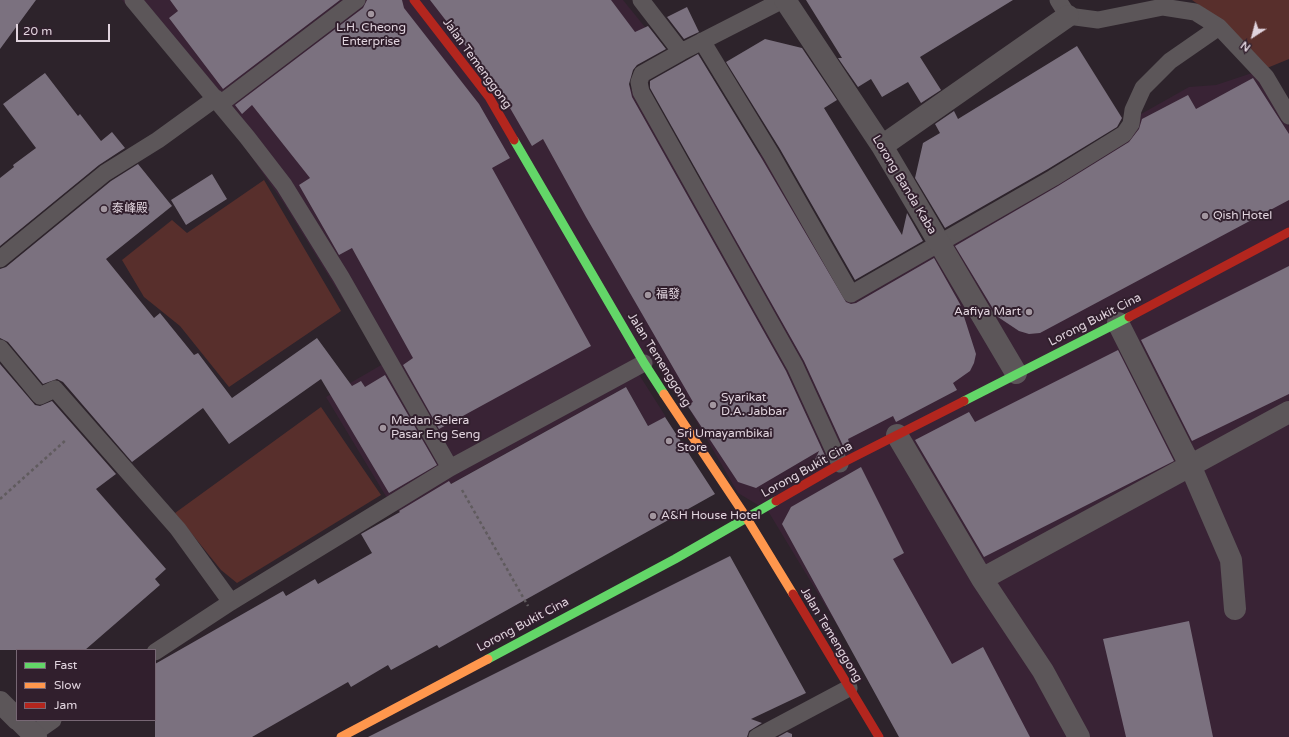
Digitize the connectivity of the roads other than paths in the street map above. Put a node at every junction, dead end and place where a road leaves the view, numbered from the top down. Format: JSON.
{"nodes":[{"id":1,"x":133,"y":0,"type":"edge"},
{"id":2,"x":357,"y":0,"type":"edge"},
{"id":3,"x":414,"y":0,"type":"edge"},
{"id":4,"x":641,"y":0,"type":"edge"},
{"id":5,"x":784,"y":0,"type":"edge"},
{"id":6,"x":1063,"y":8,"type":"edge"},
{"id":7,"x":1219,"y":27,"type":"junction"},
{"id":8,"x":702,"y":41,"type":"junction"},
{"id":9,"x":680,"y":52,"type":"junction"},
{"id":10,"x":218,"y":101,"type":"junction"},
{"id":11,"x":1289,"y":116,"type":"edge"},
{"id":12,"x":882,"y":146,"type":"junction"},
{"id":13,"x":1289,"y":232,"type":"edge"},
{"id":14,"x":940,"y":244,"type":"junction"},
{"id":15,"x":0,"y":259,"type":"edge"},
{"id":16,"x":1118,"y":323,"type":"junction"},
{"id":17,"x":0,"y":348,"type":"edge"},
{"id":18,"x":644,"y":363,"type":"junction"},
{"id":19,"x":1016,"y":373,"type":"junction"},
{"id":20,"x":1289,"y":412,"type":"edge"},
{"id":21,"x":897,"y":435,"type":"junction"},
{"id":22,"x":840,"y":464,"type":"junction"},
{"id":23,"x":1190,"y":465,"type":"junction"},
{"id":24,"x":450,"y":468,"type":"junction"},
{"id":25,"x":746,"y":517,"type":"junction"},
{"id":26,"x":982,"y":579,"type":"junction"},
{"id":27,"x":231,"y":602,"type":"junction"},
{"id":28,"x":1235,"y":609,"type":"dead end"},
{"id":29,"x":156,"y":651,"type":"edge"},
{"id":30,"x":849,"y":688,"type":"junction"},
{"id":31,"x":0,"y":702,"type":"edge"},
{"id":32,"x":16,"y":717,"type":"edge"},
{"id":33,"x":49,"y":721,"type":"edge"},
{"id":34,"x":26,"y":727,"type":"edge"},
{"id":35,"x":341,"y":737,"type":"edge"},
{"id":36,"x":757,"y":737,"type":"edge"},
{"id":37,"x":879,"y":737,"type":"edge"},
{"id":38,"x":1079,"y":737,"type":"edge"}],
"edges":[{"from":1,"to":10,"type":"lane"},
{"from":2,"to":10,"type":"lane"},
{"from":3,"to":18,"type":"street","name":"Jalan Temenggong"},
{"from":4,"to":9,"type":"lane"},
{"from":5,"to":8,"type":"lane"},
{"from":5,"to":12,"type":"street","name":"Lorong Banda Kaba"},
{"from":6,"to":7,"type":"lane"},
{"from":6,"to":12,"type":"street"},
{"from":7,"to":11,"type":"lane"},
{"from":7,"to":14,"type":"lane"},
{"from":8,"to":9,"type":"lane"},
{"from":8,"to":14,"type":"lane"},
{"from":9,"to":22,"type":"lane"},
{"from":10,"to":15,"type":"lane"},
{"from":10,"to":24,"type":"lane"},
{"from":12,"to":14,"type":"street","name":"Lorong Banda Kaba"},
{"from":13,"to":16,"type":"street","name":"Lorong Bukit Cina"},
{"from":14,"to":19,"type":"street","name":"Lorong Banda Kaba"},
{"from":16,"to":19,"type":"street","name":"Lorong Bukit Cina"},
{"from":16,"to":23,"type":"street"},
{"from":17,"to":27,"type":"lane"},
{"from":18,"to":24,"type":"lane"},
{"from":18,"to":25,"type":"street","name":"Jalan Temenggong"},
{"from":19,"to":21,"type":"street","name":"Lorong Bukit Cina"},
{"from":20,"to":23,"type":"street"},
{"from":21,"to":22,"type":"street","name":"Lorong Bukit Cina"},
{"from":21,"to":26,"type":"street"},
{"from":22,"to":25,"type":"street","name":"Lorong Bukit Cina"},
{"from":23,"to":26,"type":"street"},
{"from":23,"to":28,"type":"street"},
{"from":24,"to":27,"type":"lane"},
{"from":25,"to":30,"type":"street","name":"Jalan Temenggong"},
{"from":25,"to":35,"type":"street","name":"Lorong Bukit Cina"},
{"from":26,"to":38,"type":"street"},
{"from":27,"to":29,"type":"lane"},
{"from":30,"to":36,"type":"lane"},
{"from":30,"to":37,"type":"street","name":"Jalan Temenggong"},
{"from":31,"to":32,"type":"street"},
{"from":33,"to":34,"type":"lane"}]}
